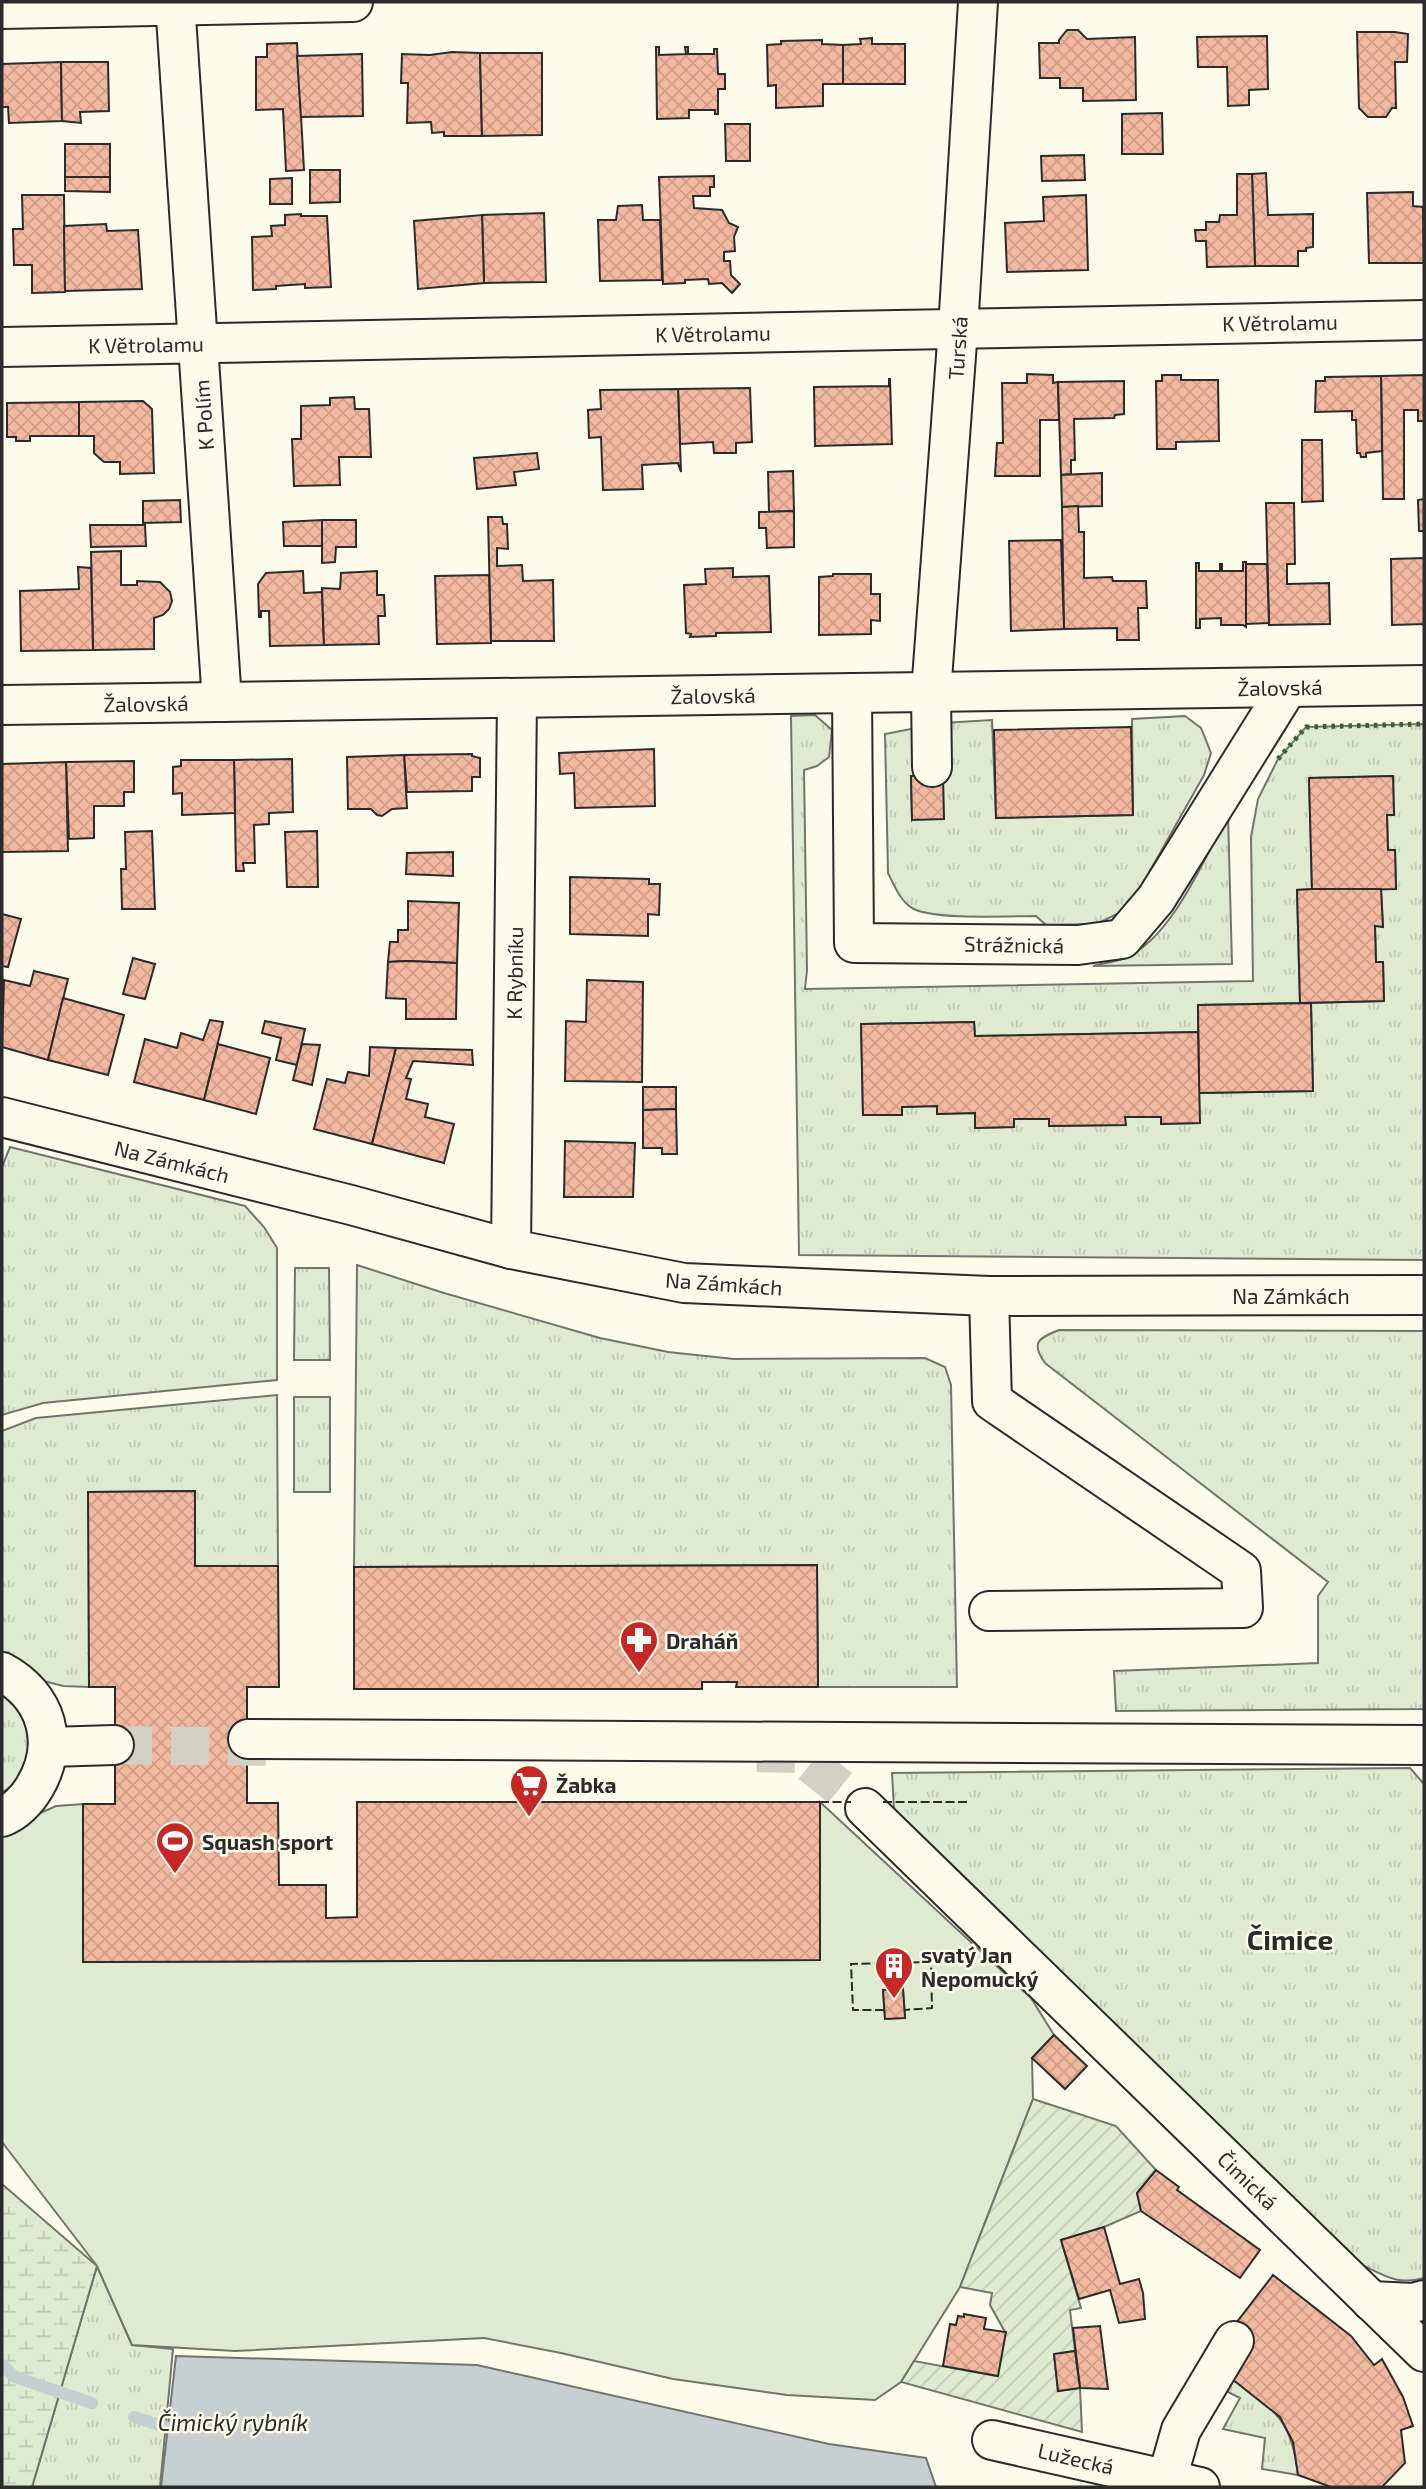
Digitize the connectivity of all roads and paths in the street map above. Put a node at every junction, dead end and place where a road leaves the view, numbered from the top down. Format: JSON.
{"nodes":[{"id":1,"x":354,"y":2,"type":"edge"},
{"id":2,"x":978,"y":2,"type":"edge"},
{"id":3,"x":175,"y":4,"type":"edge"},
{"id":4,"x":2,"y":9,"type":"edge"},
{"id":5,"x":1424,"y":320,"type":"edge"},
{"id":6,"x":958,"y":329,"type":"junction"},
{"id":7,"x":198,"y":343,"type":"junction"},
{"id":8,"x":2,"y":347,"type":"edge"},
{"id":9,"x":1424,"y":685,"type":"edge"},
{"id":10,"x":1288,"y":687,"type":"junction"},
{"id":11,"x":852,"y":693,"type":"junction"},
{"id":12,"x":931,"y":693,"type":"junction"},
{"id":13,"x":517,"y":698,"type":"junction"},
{"id":14,"x":222,"y":702,"type":"junction"},
{"id":15,"x":2,"y":705,"type":"edge"},
{"id":16,"x":932,"y":767,"type":"dead end"},
{"id":17,"x":2,"y":1117,"type":"edge"},
{"id":18,"x":510,"y":1249,"type":"junction"},
{"id":19,"x":1424,"y":1295,"type":"edge"},
{"id":20,"x":989,"y":1296,"type":"junction"},
{"id":21,"x":989,"y":1611,"type":"dead end"},
{"id":22,"x":2,"y":1672,"type":"edge"},
{"id":23,"x":248,"y":1739,"type":"tunnel mouth"},
{"id":24,"x":114,"y":1745,"type":"tunnel mouth"},
{"id":25,"x":1424,"y":1745,"type":"edge"},
{"id":26,"x":49,"y":1747,"type":"junction"},
{"id":27,"x":865,"y":1808,"type":"tunnel mouth"},
{"id":28,"x":2,"y":1817,"type":"edge"},
{"id":29,"x":1424,"y":2300,"type":"edge"},
{"id":30,"x":1371,"y":2301,"type":"junction"},
{"id":31,"x":1234,"y":2341,"type":"dead end"},
{"id":32,"x":1424,"y":2352,"type":"edge"},
{"id":33,"x":992,"y":2440,"type":"dead end"},
{"id":34,"x":1184,"y":2483,"type":"edge"}],
"edges":[{"from":1,"to":3,"type":"street"},
{"from":2,"to":6,"type":"street","name":"Turská"},
{"from":3,"to":4,"type":"street"},
{"from":3,"to":7,"type":"street","name":"K Polím"},
{"from":5,"to":6,"type":"street","name":"K Větrolamu"},
{"from":6,"to":7,"type":"street","name":"K Větrolamu"},
{"from":6,"to":12,"type":"street","name":"Turská"},
{"from":7,"to":8,"type":"street","name":"K Větrolamu"},
{"from":7,"to":14,"type":"street","name":"K Polím"},
{"from":9,"to":10,"type":"street","name":"Žalovská"},
{"from":10,"to":11,"type":"street","name":"Strážnická"},
{"from":10,"to":12,"type":"street","name":"Žalovská"},
{"from":11,"to":12,"type":"street","name":"Žalovská"},
{"from":11,"to":13,"type":"street","name":"Žalovská"},
{"from":12,"to":16,"type":"street","name":"Turská"},
{"from":13,"to":14,"type":"street","name":"Žalovská"},
{"from":13,"to":18,"type":"street","name":"K Rybníku"},
{"from":14,"to":15,"type":"street","name":"Žalovská"},
{"from":17,"to":18,"type":"street","name":"Na Zámkách"},
{"from":18,"to":20,"type":"street","name":"Na Zámkách"},
{"from":19,"to":20,"type":"street","name":"Na Zámkách"},
{"from":20,"to":21,"type":"street"},
{"from":22,"to":26,"type":"street"},
{"from":23,"to":25,"type":"street"},
{"from":24,"to":26,"type":"street"},
{"from":26,"to":28,"type":"street"},
{"from":27,"to":30,"type":"street","name":"Čimická"},
{"from":29,"to":30,"type":"street"},
{"from":30,"to":32,"type":"street","name":"Čimická"},
{"from":31,"to":34,"type":"street"},
{"from":33,"to":34,"type":"street","name":"Lužecká"}]}
